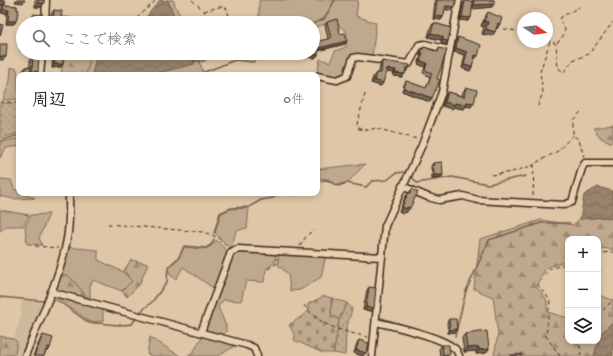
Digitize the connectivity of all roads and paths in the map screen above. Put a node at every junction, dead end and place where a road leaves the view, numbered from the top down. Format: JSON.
{"nodes":[{"id":1,"x":46,"y":0,"type":"edge"},
{"id":2,"x":156,"y":0,"type":"edge"},
{"id":3,"x":192,"y":0,"type":"edge"},
{"id":4,"x":459,"y":0,"type":"edge"},
{"id":5,"x":579,"y":7,"type":"dead end"},
{"id":6,"x":204,"y":10,"type":"junction"},
{"id":7,"x":45,"y":16,"type":"edge"},
{"id":8,"x":139,"y":16,"type":"edge"},
{"id":9,"x":206,"y":16,"type":"edge"},
{"id":10,"x":229,"y":16,"type":"edge"},
{"id":11,"x":613,"y":22,"type":"edge"},
{"id":12,"x":504,"y":29,"type":"dead end"},
{"id":13,"x":517,"y":31,"type":"edge"},
{"id":14,"x":553,"y":42,"type":"edge"},
{"id":15,"x":556,"y":44,"type":"junction"},
{"id":16,"x":548,"y":48,"type":"edge"},
{"id":17,"x":449,"y":50,"type":"junction"},
{"id":18,"x":41,"y":60,"type":"edge"},
{"id":19,"x":40,"y":72,"type":"edge"},
{"id":20,"x":320,"y":77,"type":"edge"},
{"id":21,"x":365,"y":94,"type":"dead end"},
{"id":22,"x":0,"y":102,"type":"edge"},
{"id":23,"x":16,"y":102,"type":"edge"},
{"id":24,"x":538,"y":106,"type":"dead end"},
{"id":25,"x":581,"y":112,"type":"dead end"},
{"id":26,"x":573,"y":135,"type":"junction"},
{"id":27,"x":424,"y":140,"type":"junction"},
{"id":28,"x":534,"y":164,"type":"junction"},
{"id":29,"x":585,"y":164,"type":"junction"},
{"id":30,"x":613,"y":164,"type":"edge"},
{"id":31,"x":491,"y":175,"type":"dead end"},
{"id":32,"x":402,"y":186,"type":"junction"},
{"id":33,"x":69,"y":196,"type":"edge"},
{"id":34,"x":532,"y":204,"type":"junction"},
{"id":35,"x":108,"y":224,"type":"dead end"},
{"id":36,"x":314,"y":230,"type":"dead end"},
{"id":37,"x":35,"y":246,"type":"dead end"},
{"id":38,"x":65,"y":249,"type":"junction"},
{"id":39,"x":278,"y":251,"type":"junction"},
{"id":40,"x":231,"y":252,"type":"junction"},
{"id":41,"x":297,"y":252,"type":"junction"},
{"id":42,"x":613,"y":252,"type":"edge"},
{"id":43,"x":601,"y":253,"type":"edge"},
{"id":44,"x":382,"y":257,"type":"junction"},
{"id":45,"x":565,"y":264,"type":"edge"},
{"id":46,"x":268,"y":269,"type":"dead end"},
{"id":47,"x":51,"y":292,"type":"junction"},
{"id":48,"x":613,"y":300,"type":"edge"},
{"id":49,"x":304,"y":305,"type":"dead end"},
{"id":50,"x":601,"y":312,"type":"edge"},
{"id":51,"x":376,"y":322,"type":"junction"},
{"id":52,"x":201,"y":332,"type":"junction"},
{"id":53,"x":374,"y":338,"type":"junction"},
{"id":54,"x":581,"y":344,"type":"edge"},
{"id":55,"x":25,"y":356,"type":"edge"},
{"id":56,"x":257,"y":356,"type":"edge"},
{"id":57,"x":372,"y":356,"type":"edge"},
{"id":58,"x":459,"y":356,"type":"edge"},
{"id":59,"x":560,"y":356,"type":"edge"},
{"id":60,"x":581,"y":356,"type":"edge"}],
"edges":[{"from":1,"to":7,"type":"street"},
{"from":2,"to":8,"type":"path"},
{"from":3,"to":6,"type":"path"},
{"from":4,"to":17,"type":"street"},
{"from":5,"to":15,"type":"path"},
{"from":6,"to":9,"type":"path"},
{"from":6,"to":10,"type":"path"},
{"from":11,"to":15,"type":"path"},
{"from":12,"to":13,"type":"path"},
{"from":14,"to":15,"type":"path"},
{"from":16,"to":24,"type":"path"},
{"from":17,"to":20,"type":"street"},
{"from":17,"to":27,"type":"street"},
{"from":18,"to":19,"type":"street"},
{"from":21,"to":27,"type":"path"},
{"from":22,"to":23,"type":"path"},
{"from":25,"to":26,"type":"path"},
{"from":26,"to":28,"type":"path"},
{"from":26,"to":29,"type":"path"},
{"from":27,"to":32,"type":"street"},
{"from":28,"to":31,"type":"path"},
{"from":28,"to":34,"type":"path"},
{"from":29,"to":30,"type":"street"},
{"from":29,"to":34,"type":"street"},
{"from":32,"to":34,"type":"street"},
{"from":32,"to":44,"type":"street"},
{"from":33,"to":38,"type":"street"},
{"from":35,"to":40,"type":"path"},
{"from":36,"to":41,"type":"path"},
{"from":37,"to":38,"type":"path"},
{"from":38,"to":47,"type":"street"},
{"from":39,"to":40,"type":"street"},
{"from":39,"to":41,"type":"street"},
{"from":39,"to":46,"type":"path"},
{"from":40,"to":52,"type":"street"},
{"from":41,"to":44,"type":"street"},
{"from":42,"to":43,"type":"path"},
{"from":44,"to":51,"type":"street"},
{"from":45,"to":59,"type":"path"},
{"from":47,"to":52,"type":"street"},
{"from":47,"to":55,"type":"street"},
{"from":48,"to":50,"type":"path"},
{"from":49,"to":53,"type":"path"},
{"from":51,"to":53,"type":"street"},
{"from":51,"to":58,"type":"street"},
{"from":52,"to":56,"type":"street"},
{"from":53,"to":57,"type":"street"},
{"from":54,"to":60,"type":"path"}]}
